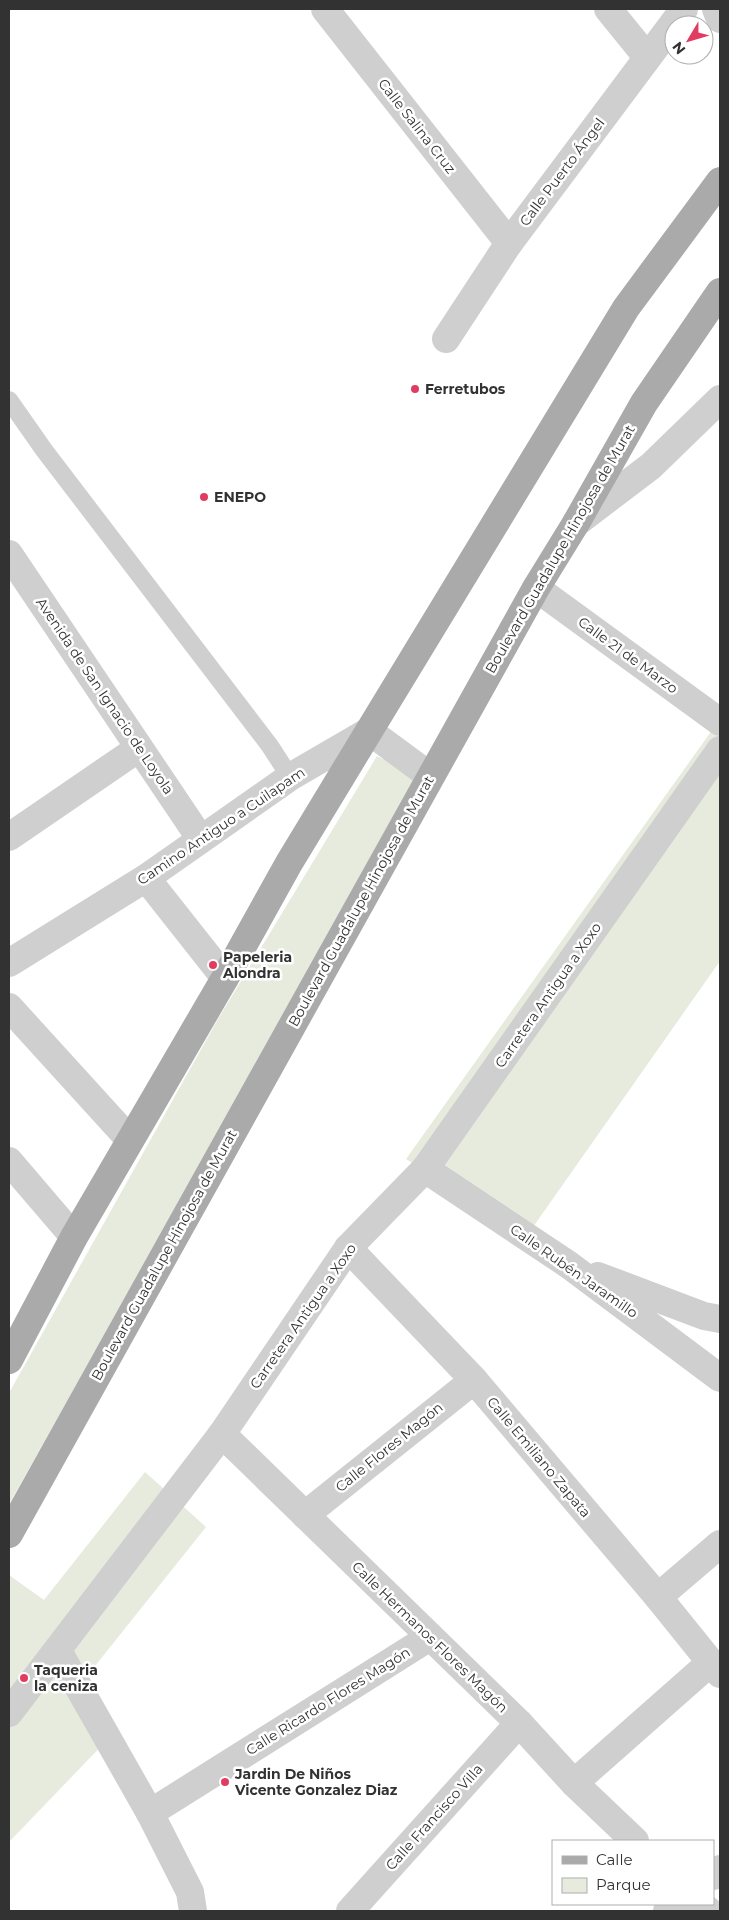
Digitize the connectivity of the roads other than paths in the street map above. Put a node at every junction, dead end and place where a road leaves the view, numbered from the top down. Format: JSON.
{"nodes":[{"id":1,"x":325,"y":9,"type":"edge"},
{"id":2,"x":608,"y":9,"type":"edge"},
{"id":3,"x":684,"y":9,"type":"edge"},
{"id":4,"x":716,"y":9,"type":"edge"},
{"id":5,"x":720,"y":20,"type":"edge"},
{"id":6,"x":647,"y":57,"type":"junction"},
{"id":7,"x":720,"y":181,"type":"edge"},
{"id":8,"x":509,"y":243,"type":"junction"},
{"id":9,"x":720,"y":292,"type":"edge"},
{"id":10,"x":446,"y":339,"type":"dead end"},
{"id":11,"x":720,"y":399,"type":"edge"},
{"id":12,"x":9,"y":400,"type":"edge"},
{"id":13,"x":576,"y":523,"type":"junction"},
{"id":14,"x":9,"y":554,"type":"edge"},
{"id":15,"x":536,"y":588,"type":"junction"},
{"id":16,"x":720,"y":722,"type":"edge"},
{"id":17,"x":369,"y":731,"type":"junction"},
{"id":18,"x":140,"y":748,"type":"junction"},
{"id":19,"x":720,"y":750,"type":"edge"},
{"id":20,"x":430,"y":776,"type":"junction"},
{"id":21,"x":290,"y":777,"type":"junction"},
{"id":22,"x":9,"y":837,"type":"edge"},
{"id":23,"x":200,"y":838,"type":"junction"},
{"id":24,"x":146,"y":878,"type":"junction"},
{"id":25,"x":9,"y":963,"type":"edge"},
{"id":26,"x":225,"y":978,"type":"junction"},
{"id":27,"x":9,"y":1007,"type":"edge"},
{"id":28,"x":130,"y":1140,"type":"junction"},
{"id":29,"x":9,"y":1161,"type":"edge"},
{"id":30,"x":425,"y":1170,"type":"junction"},
{"id":31,"x":74,"y":1237,"type":"junction"},
{"id":32,"x":348,"y":1248,"type":"junction"},
{"id":33,"x":569,"y":1265,"type":"junction"},
{"id":34,"x":720,"y":1319,"type":"edge"},
{"id":35,"x":13,"y":1341,"type":"edge"},
{"id":36,"x":720,"y":1378,"type":"edge"},
{"id":37,"x":474,"y":1380,"type":"junction"},
{"id":38,"x":222,"y":1434,"type":"junction"},
{"id":39,"x":305,"y":1515,"type":"junction"},
{"id":40,"x":12,"y":1527,"type":"edge"},
{"id":41,"x":720,"y":1544,"type":"edge"},
{"id":42,"x":658,"y":1597,"type":"junction"},
{"id":43,"x":430,"y":1637,"type":"junction"},
{"id":44,"x":58,"y":1650,"type":"junction"},
{"id":45,"x":715,"y":1669,"type":"edge"},
{"id":46,"x":9,"y":1714,"type":"edge"},
{"id":47,"x":519,"y":1723,"type":"junction"},
{"id":48,"x":574,"y":1783,"type":"junction"},
{"id":49,"x":150,"y":1813,"type":"junction"},
{"id":50,"x":634,"y":1840,"type":"edge"},
{"id":51,"x":193,"y":1911,"type":"edge"},
{"id":52,"x":350,"y":1911,"type":"edge"}],
"edges":[{"from":1,"to":8,"type":"street","name":"Calle Salina Cruz"},
{"from":2,"to":6,"type":"street"},
{"from":3,"to":6,"type":"street","name":"Calle Puerto Ángel"},
{"from":4,"to":5,"type":"street"},
{"from":6,"to":8,"type":"street","name":"Calle Puerto Ángel"},
{"from":7,"to":17,"type":"main road"},
{"from":8,"to":10,"type":"street","name":"Calle Puerto Ángel"},
{"from":9,"to":13,"type":"main road","name":"Boulevard Guadalupe Hinojosa de Murat"},
{"from":11,"to":13,"type":"street"},
{"from":12,"to":21,"type":"lane"},
{"from":13,"to":15,"type":"main road","name":"Boulevard Guadalupe Hinojosa de Murat"},
{"from":14,"to":18,"type":"street","name":"Avenida de San Ignacio de Loyola"},
{"from":15,"to":16,"type":"street","name":"Calle 21 de Marzo"},
{"from":15,"to":20,"type":"main road","name":"Boulevard Guadalupe Hinojosa de Murat"},
{"from":17,"to":20,"type":"street"},
{"from":17,"to":21,"type":"street","name":"Camino Antiguo a Cuilapam"},
{"from":17,"to":26,"type":"main road"},
{"from":18,"to":22,"type":"street"},
{"from":18,"to":23,"type":"street","name":"Avenida de San Ignacio de Loyola"},
{"from":19,"to":30,"type":"street","name":"Carretera Antigua a Xoxo"},
{"from":20,"to":40,"type":"main road","name":"Boulevard Guadalupe Hinojosa de Murat"},
{"from":21,"to":23,"type":"street","name":"Camino Antiguo a Cuilapam"},
{"from":23,"to":24,"type":"street","name":"Camino Antiguo a Cuilapam"},
{"from":24,"to":25,"type":"street","name":"Camino Antiguo a Cuilapam"},
{"from":24,"to":26,"type":"street"},
{"from":26,"to":28,"type":"main road"},
{"from":27,"to":28,"type":"street"},
{"from":28,"to":31,"type":"main road"},
{"from":29,"to":31,"type":"street"},
{"from":30,"to":32,"type":"street","name":"Carretera Antigua a Xoxo"},
{"from":30,"to":33,"type":"street","name":"Calle Rubén Jaramillo"},
{"from":31,"to":35,"type":"main road"},
{"from":32,"to":37,"type":"street","name":"Calle Emiliano Zapata"},
{"from":32,"to":38,"type":"street","name":"Carretera Antigua a Xoxo"},
{"from":33,"to":34,"type":"street"},
{"from":33,"to":36,"type":"street","name":"Calle Rubén Jaramillo"},
{"from":37,"to":39,"type":"street","name":"Calle Flores Magón"},
{"from":37,"to":42,"type":"street","name":"Calle Emiliano Zapata"},
{"from":38,"to":39,"type":"street","name":"Calle Hermanos Flores Magón"},
{"from":38,"to":44,"type":"street","name":"Carretera Antigua a Xoxo"},
{"from":39,"to":43,"type":"street","name":"Calle Hermanos Flores Magón"},
{"from":41,"to":42,"type":"street"},
{"from":42,"to":45,"type":"street","name":"Calle Emiliano Zapata"},
{"from":43,"to":47,"type":"street","name":"Calle Hermanos Flores Magón"},
{"from":43,"to":49,"type":"street","name":"Calle Ricardo Flores Magón"},
{"from":44,"to":46,"type":"street","name":"Carretera Antigua a Xoxo"},
{"from":44,"to":49,"type":"street"},
{"from":45,"to":48,"type":"street"},
{"from":47,"to":48,"type":"street","name":"Calle Hermanos Flores Magón"},
{"from":47,"to":52,"type":"street","name":"Calle Francisco Villa"},
{"from":48,"to":50,"type":"street","name":"Calle Hermanos Flores Magón"},
{"from":49,"to":51,"type":"street"}]}
